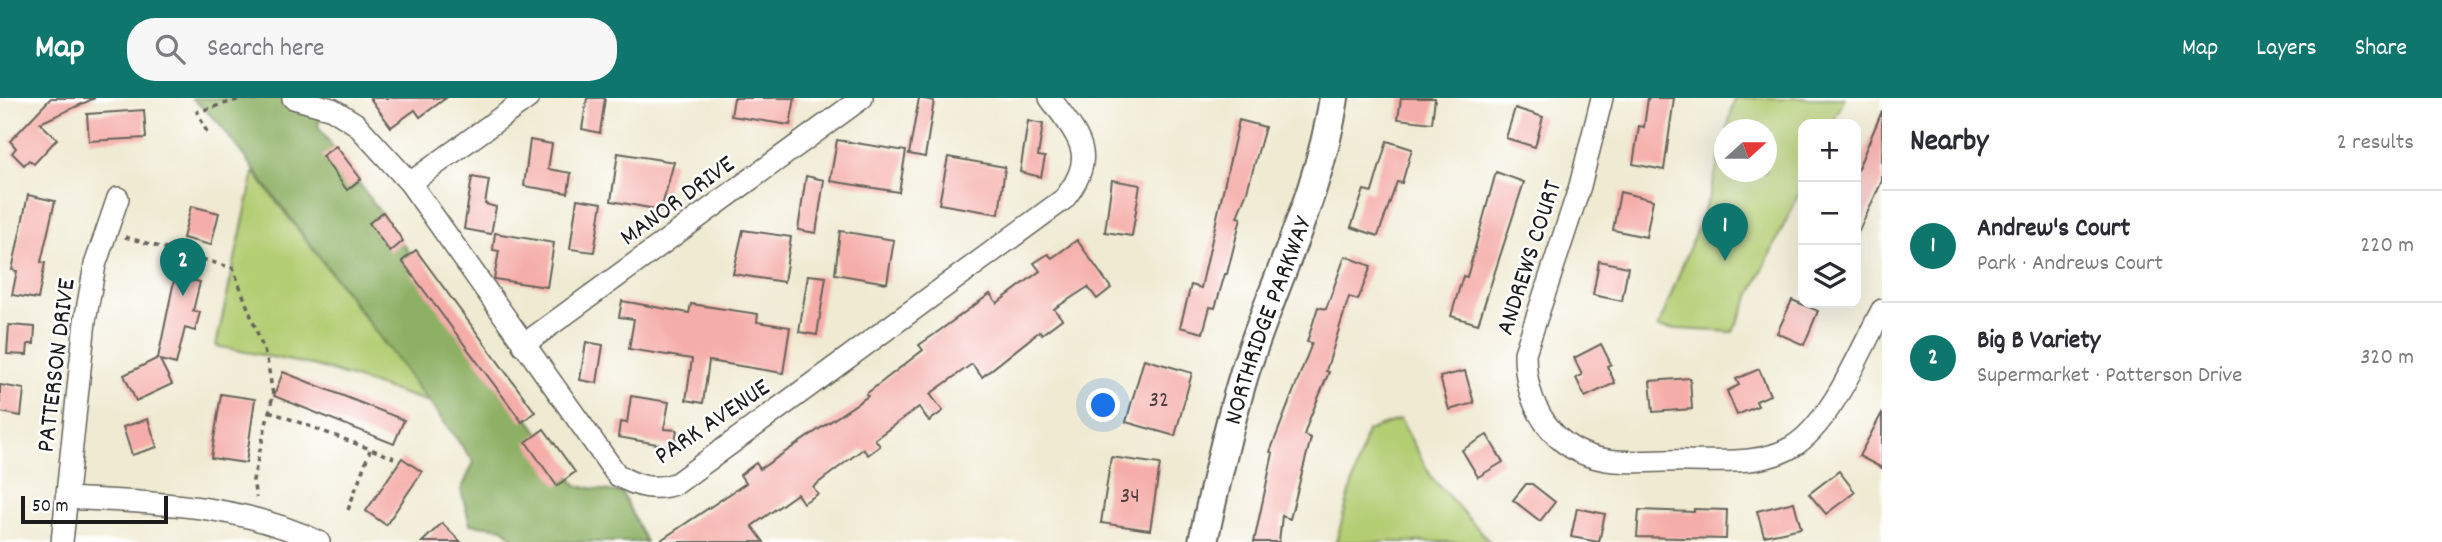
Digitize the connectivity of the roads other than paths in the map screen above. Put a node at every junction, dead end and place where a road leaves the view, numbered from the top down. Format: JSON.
{"nodes":[{"id":1,"x":293,"y":98,"type":"edge"},
{"id":2,"x":528,"y":98,"type":"edge"},
{"id":3,"x":862,"y":98,"type":"edge"},
{"id":4,"x":1050,"y":98,"type":"edge"},
{"id":5,"x":1334,"y":98,"type":"edge"},
{"id":6,"x":1602,"y":98,"type":"edge"},
{"id":7,"x":410,"y":184,"type":"junction"},
{"id":8,"x":118,"y":198,"type":"dead end"},
{"id":9,"x":1882,"y":310,"type":"edge"},
{"id":10,"x":523,"y":345,"type":"junction"},
{"id":11,"x":66,"y":498,"type":"junction"},
{"id":12,"x":62,"y":542,"type":"edge"},
{"id":13,"x":319,"y":542,"type":"edge"},
{"id":14,"x":1203,"y":542,"type":"edge"}],
"edges":[{"from":1,"to":7,"type":"street","name":"PARK AVENUE"},
{"from":2,"to":7,"type":"street"},
{"from":3,"to":10,"type":"street","name":"MANOR DRIVE"},
{"from":4,"to":10,"type":"street","name":"PARK AVENUE"},
{"from":5,"to":14,"type":"street","name":"NORTHRIDGE PARKWAY"},
{"from":6,"to":9,"type":"street","name":"ANDREWS COURT"},
{"from":7,"to":10,"type":"street","name":"PARK AVENUE"},
{"from":8,"to":11,"type":"street","name":"PATTERSON DRIVE"},
{"from":11,"to":12,"type":"street","name":"PATTERSON DRIVE"},
{"from":11,"to":13,"type":"street"}]}
